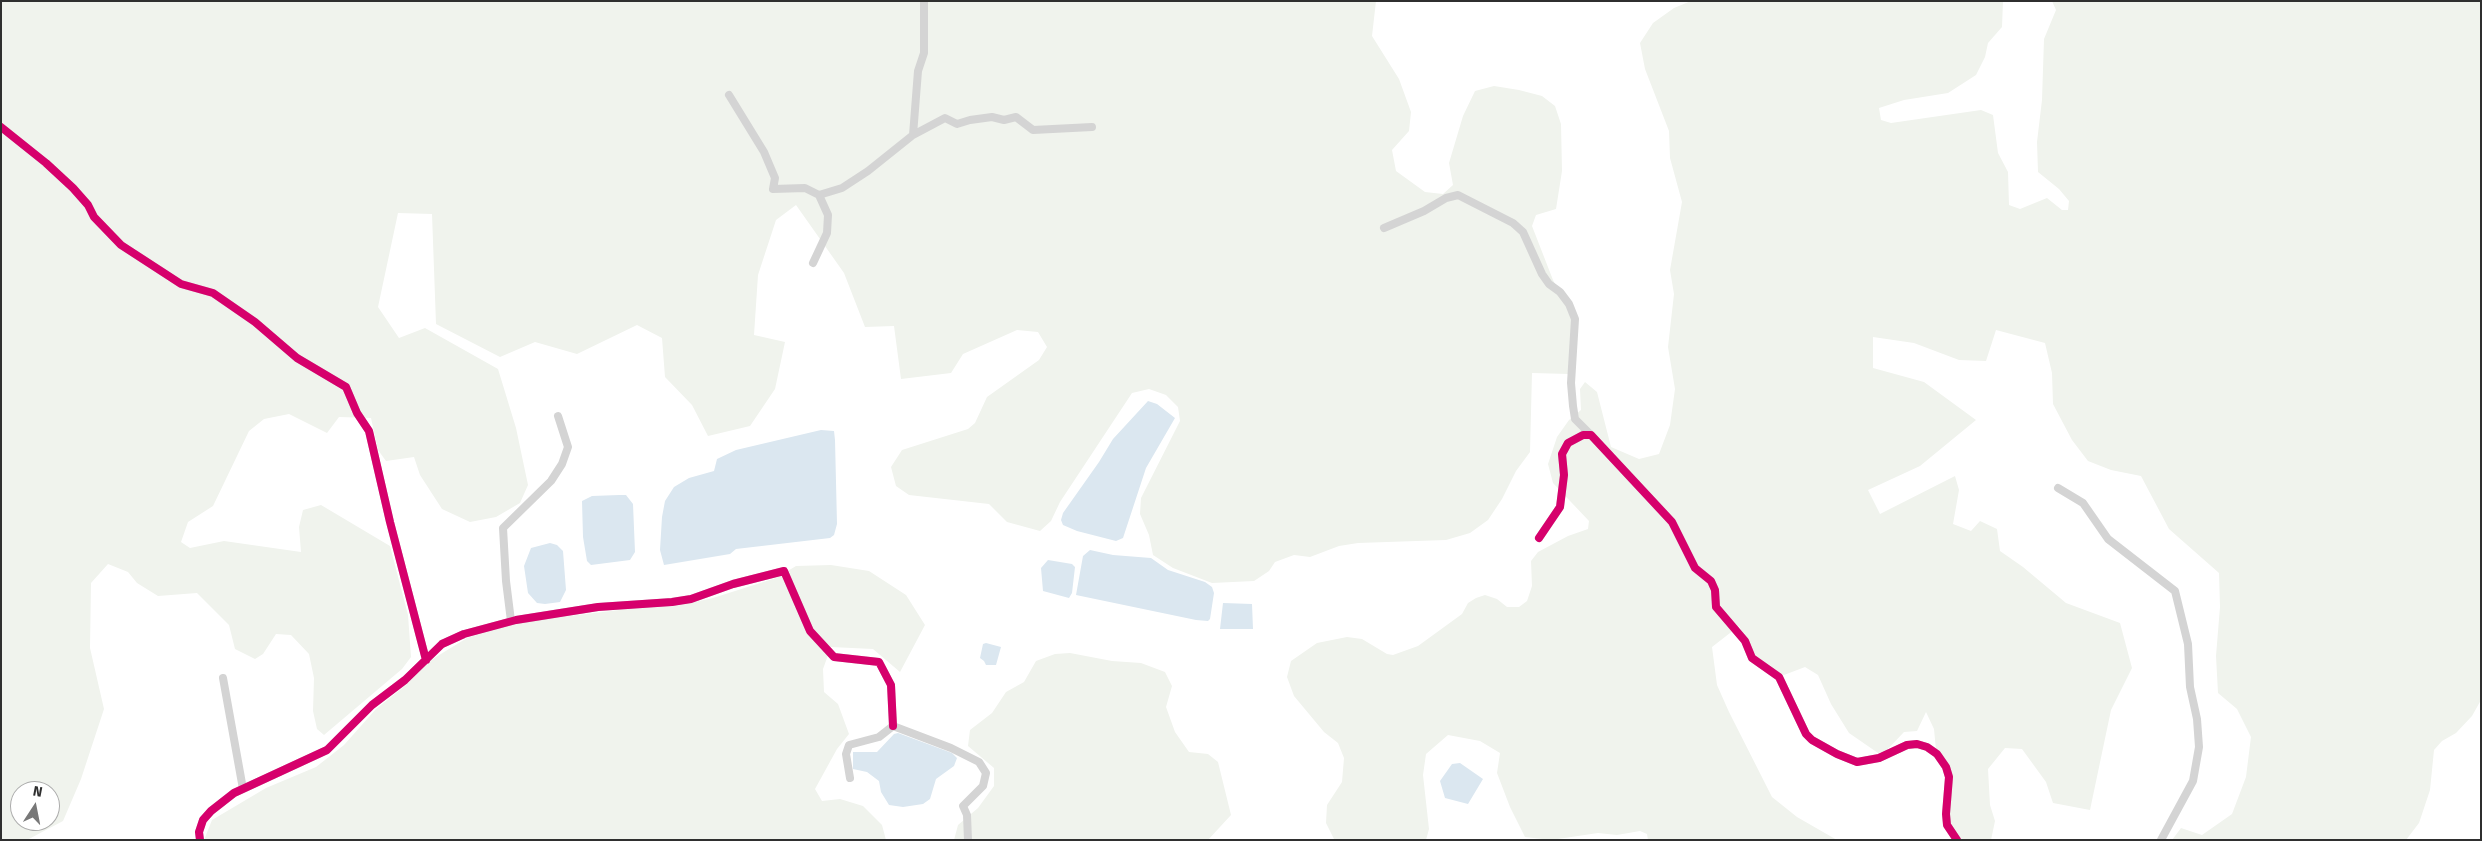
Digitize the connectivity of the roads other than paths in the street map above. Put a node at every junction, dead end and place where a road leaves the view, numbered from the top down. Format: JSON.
{"nodes":[{"id":1,"x":924,"y":1,"type":"edge"},
{"id":2,"x":729,"y":95,"type":"dead end"},
{"id":3,"x":1,"y":127,"type":"edge"},
{"id":4,"x":1092,"y":127,"type":"dead end"},
{"id":5,"x":913,"y":135,"type":"junction"},
{"id":6,"x":819,"y":196,"type":"junction"},
{"id":7,"x":1384,"y":228,"type":"dead end"},
{"id":8,"x":813,"y":263,"type":"dead end"},
{"id":9,"x":558,"y":416,"type":"dead end"},
{"id":10,"x":1591,"y":435,"type":"junction"},
{"id":11,"x":2058,"y":488,"type":"dead end"},
{"id":12,"x":1539,"y":538,"type":"dead end"},
{"id":13,"x":511,"y":621,"type":"junction"},
{"id":14,"x":426,"y":660,"type":"junction"},
{"id":15,"x":223,"y":678,"type":"dead end"},
{"id":16,"x":893,"y":726,"type":"junction"},
{"id":17,"x":850,"y":778,"type":"dead end"},
{"id":18,"x":243,"y":789,"type":"junction"},
{"id":19,"x":200,"y":840,"type":"edge"},
{"id":20,"x":968,"y":840,"type":"edge"},
{"id":21,"x":1957,"y":840,"type":"edge"},
{"id":22,"x":2161,"y":840,"type":"edge"}],
"edges":[{"from":1,"to":5,"type":"street"},
{"from":2,"to":6,"type":"street"},
{"from":3,"to":14,"type":"street"},
{"from":4,"to":5,"type":"street"},
{"from":5,"to":6,"type":"street"},
{"from":6,"to":8,"type":"street"},
{"from":7,"to":10,"type":"street"},
{"from":9,"to":13,"type":"street"},
{"from":10,"to":12,"type":"street"},
{"from":10,"to":21,"type":"street"},
{"from":11,"to":22,"type":"street"},
{"from":13,"to":14,"type":"street"},
{"from":13,"to":16,"type":"street"},
{"from":14,"to":18,"type":"street"},
{"from":15,"to":18,"type":"street"},
{"from":16,"to":17,"type":"street"},
{"from":16,"to":20,"type":"street"},
{"from":18,"to":19,"type":"street"}]}
